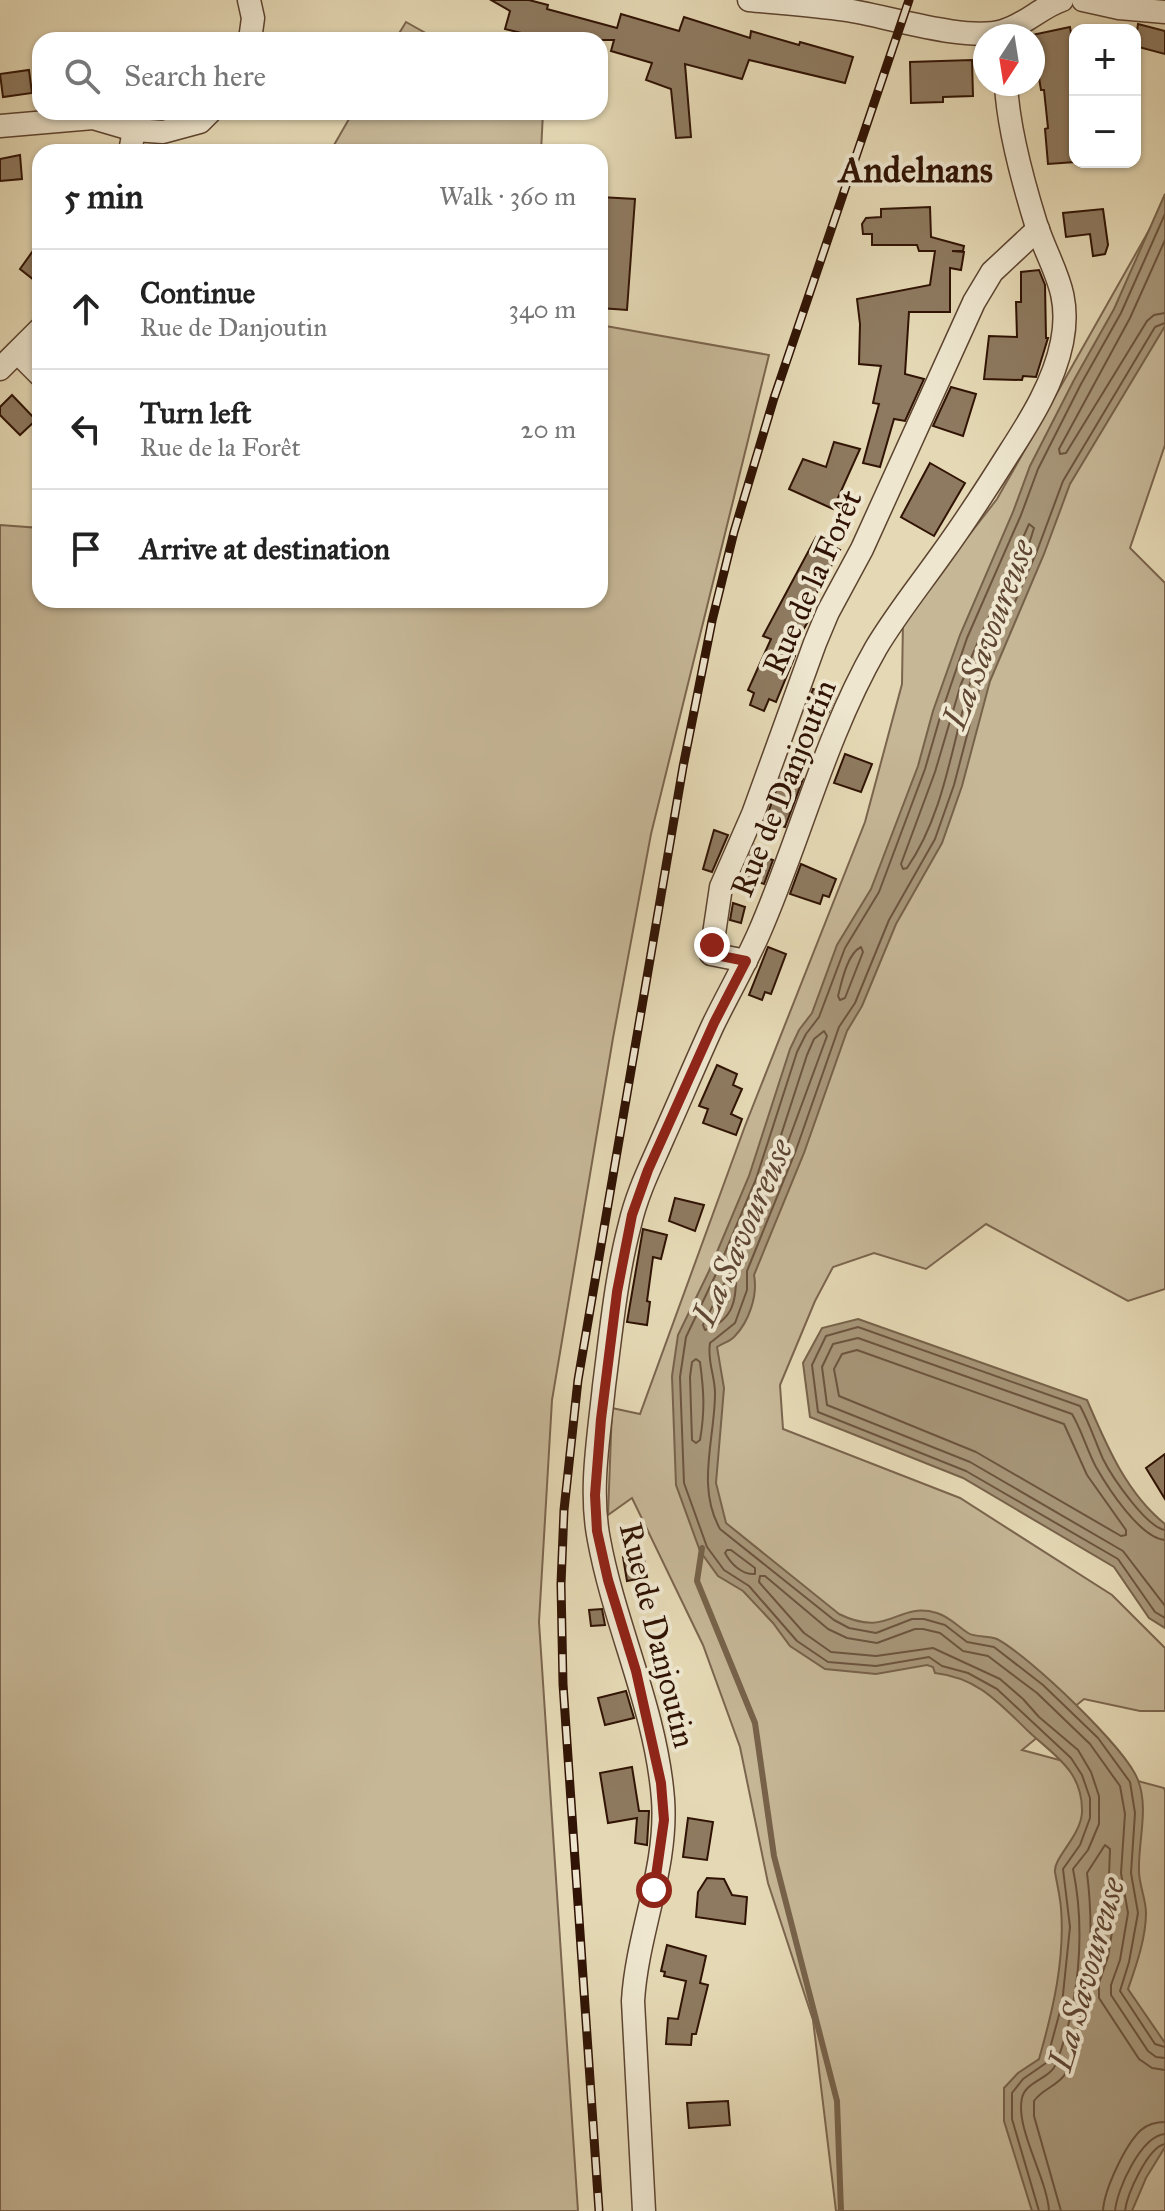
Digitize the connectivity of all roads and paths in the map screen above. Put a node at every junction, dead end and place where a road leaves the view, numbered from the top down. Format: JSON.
{"nodes":[{"id":1,"x":249,"y":0,"type":"edge"},
{"id":2,"x":749,"y":0,"type":"edge"},
{"id":3,"x":1062,"y":0,"type":"edge"},
{"id":4,"x":1083,"y":0,"type":"edge"},
{"id":5,"x":1165,"y":12,"type":"edge"},
{"id":6,"x":1020,"y":24,"type":"edge"},
{"id":7,"x":251,"y":32,"type":"edge"},
{"id":8,"x":973,"y":32,"type":"edge"},
{"id":9,"x":1006,"y":96,"type":"edge"},
{"id":10,"x":70,"y":120,"type":"edge"},
{"id":11,"x":96,"y":120,"type":"edge"},
{"id":12,"x":202,"y":120,"type":"edge"},
{"id":13,"x":0,"y":126,"type":"edge"},
{"id":14,"x":132,"y":141,"type":"edge"},
{"id":15,"x":1038,"y":229,"type":"junction"},
{"id":16,"x":32,"y":338,"type":"edge"},
{"id":17,"x":18,"y":353,"type":"junction"},
{"id":18,"x":32,"y":367,"type":"edge"},
{"id":19,"x":0,"y":369,"type":"edge"},
{"id":20,"x":746,"y":961,"type":"junction"},
{"id":21,"x":644,"y":2211,"type":"edge"}],
"edges":[{"from":1,"to":7,"type":"street"},
{"from":2,"to":8,"type":"street"},
{"from":3,"to":6,"type":"street"},
{"from":4,"to":5,"type":"street"},
{"from":9,"to":15,"type":"street","name":"Rue de Danjoutin"},
{"from":10,"to":13,"type":"street"},
{"from":11,"to":14,"type":"street"},
{"from":12,"to":14,"type":"street"},
{"from":15,"to":20,"type":"street","name":"Rue de Danjoutin"},
{"from":15,"to":20,"type":"street","name":"Rue de la Forêt"},
{"from":16,"to":17,"type":"street"},
{"from":17,"to":18,"type":"street"},
{"from":17,"to":19,"type":"street"},
{"from":20,"to":21,"type":"street","name":"Rue de Danjoutin"}]}
